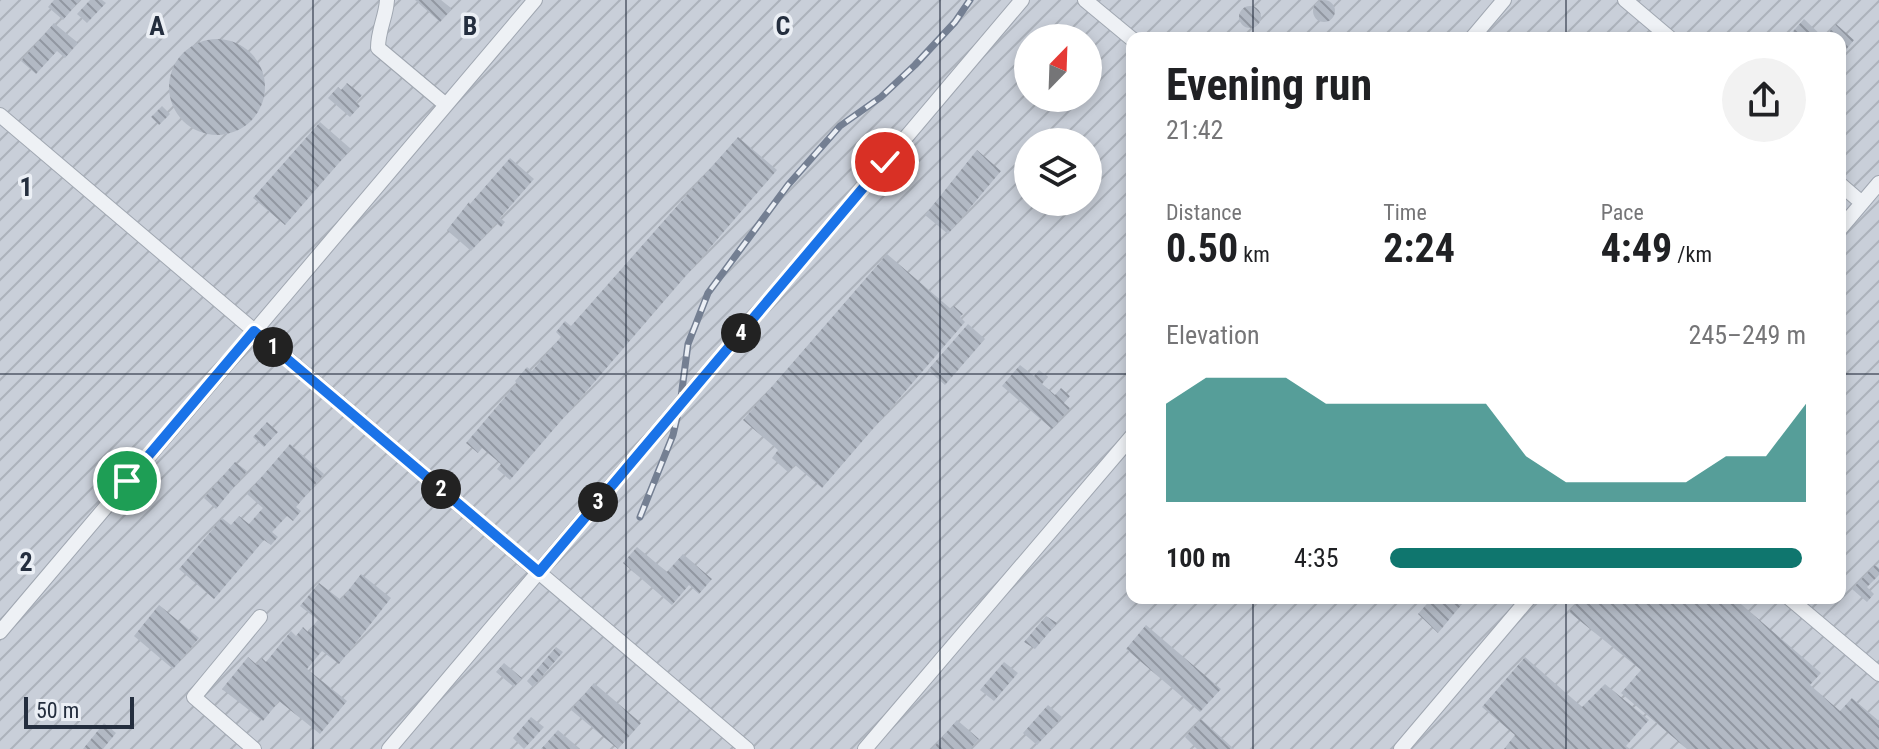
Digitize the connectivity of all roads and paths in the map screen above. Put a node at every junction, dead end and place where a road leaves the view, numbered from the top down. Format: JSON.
{"nodes":[{"id":1,"x":387,"y":0,"type":"edge"},
{"id":2,"x":535,"y":0,"type":"edge"},
{"id":3,"x":1022,"y":0,"type":"edge"},
{"id":4,"x":1085,"y":0,"type":"edge"},
{"id":5,"x":1504,"y":0,"type":"edge"},
{"id":6,"x":1625,"y":0,"type":"edge"},
{"id":7,"x":1477,"y":32,"type":"edge"},
{"id":8,"x":1663,"y":32,"type":"edge"},
{"id":9,"x":1126,"y":34,"type":"edge"},
{"id":10,"x":446,"y":105,"type":"junction"},
{"id":11,"x":0,"y":115,"type":"edge"},
{"id":12,"x":1879,"y":183,"type":"edge"},
{"id":13,"x":1846,"y":189,"type":"edge"},
{"id":14,"x":1862,"y":203,"type":"junction"},
{"id":15,"x":1846,"y":222,"type":"edge"},
{"id":16,"x":254,"y":331,"type":"junction"},
{"id":17,"x":1126,"y":443,"type":"edge"},
{"id":18,"x":539,"y":572,"type":"junction"},
{"id":19,"x":1524,"y":604,"type":"edge"},
{"id":20,"x":1796,"y":604,"type":"edge"},
{"id":21,"x":260,"y":617,"type":"dead end"},
{"id":22,"x":0,"y":632,"type":"edge"},
{"id":23,"x":1879,"y":674,"type":"edge"},
{"id":24,"x":254,"y":749,"type":"edge"},
{"id":25,"x":389,"y":749,"type":"edge"},
{"id":26,"x":747,"y":749,"type":"edge"},
{"id":27,"x":865,"y":749,"type":"edge"},
{"id":28,"x":1401,"y":749,"type":"edge"}],
"edges":[{"from":1,"to":10,"type":"lane"},
{"from":2,"to":10,"type":"lane"},
{"from":3,"to":18,"type":"lane"},
{"from":4,"to":9,"type":"lane"},
{"from":5,"to":7,"type":"lane"},
{"from":6,"to":8,"type":"lane"},
{"from":10,"to":16,"type":"lane"},
{"from":11,"to":16,"type":"lane"},
{"from":12,"to":14,"type":"lane"},
{"from":13,"to":14,"type":"lane"},
{"from":14,"to":15,"type":"lane"},
{"from":16,"to":18,"type":"lane"},
{"from":16,"to":22,"type":"lane"},
{"from":17,"to":27,"type":"lane"},
{"from":18,"to":25,"type":"lane"},
{"from":18,"to":26,"type":"lane"},
{"from":19,"to":28,"type":"lane"},
{"from":20,"to":23,"type":"lane"},
{"from":21,"to":24,"type":"lane"}]}
